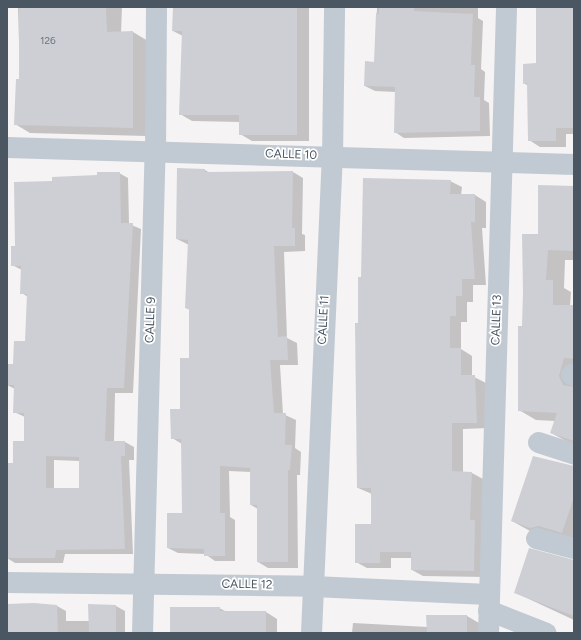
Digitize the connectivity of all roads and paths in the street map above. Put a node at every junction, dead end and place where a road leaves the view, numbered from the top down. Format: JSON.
{"nodes":[{"id":1,"x":156,"y":7,"type":"edge"},
{"id":2,"x":334,"y":7,"type":"edge"},
{"id":3,"x":506,"y":7,"type":"edge"},
{"id":4,"x":7,"y":146,"type":"edge"},
{"id":5,"x":155,"y":150,"type":"junction"},
{"id":6,"x":332,"y":157,"type":"junction"},
{"id":7,"x":502,"y":163,"type":"junction"},
{"id":8,"x":574,"y":164,"type":"edge"},
{"id":9,"x":538,"y":442,"type":"dead end"},
{"id":10,"x":574,"y":454,"type":"edge"},
{"id":11,"x":536,"y":538,"type":"dead end"},
{"id":12,"x":574,"y":548,"type":"edge"},
{"id":13,"x":7,"y":582,"type":"edge"},
{"id":14,"x":143,"y":582,"type":"junction"},
{"id":15,"x":313,"y":586,"type":"junction"},
{"id":16,"x":488,"y":602,"type":"junction"},
{"id":17,"x":142,"y":633,"type":"edge"},
{"id":18,"x":311,"y":633,"type":"edge"},
{"id":19,"x":488,"y":633,"type":"edge"},
{"id":20,"x":546,"y":633,"type":"edge"}],
"edges":[{"from":1,"to":5,"type":"street","name":"CALLE 9"},
{"from":2,"to":6,"type":"street","name":"CALLE 11"},
{"from":3,"to":7,"type":"street","name":"CALLE 13"},
{"from":4,"to":5,"type":"street","name":"CALLE 10"},
{"from":5,"to":6,"type":"street","name":"CALLE 10"},
{"from":5,"to":14,"type":"street","name":"CALLE 9"},
{"from":6,"to":7,"type":"street","name":"CALLE 10"},
{"from":6,"to":15,"type":"street","name":"CALLE 11"},
{"from":7,"to":8,"type":"street","name":"CALLE 10"},
{"from":7,"to":16,"type":"street","name":"CALLE 13"},
{"from":9,"to":10,"type":"street"},
{"from":11,"to":12,"type":"street"},
{"from":13,"to":14,"type":"street","name":"CALLE 12"},
{"from":14,"to":15,"type":"street","name":"CALLE 12"},
{"from":14,"to":17,"type":"street","name":"CALLE 9"},
{"from":15,"to":16,"type":"street","name":"CALLE 12"},
{"from":15,"to":18,"type":"street","name":"CALLE 11"},
{"from":16,"to":19,"type":"street","name":"CALLE 13"},
{"from":16,"to":20,"type":"street","name":"CALLE 12"}]}
